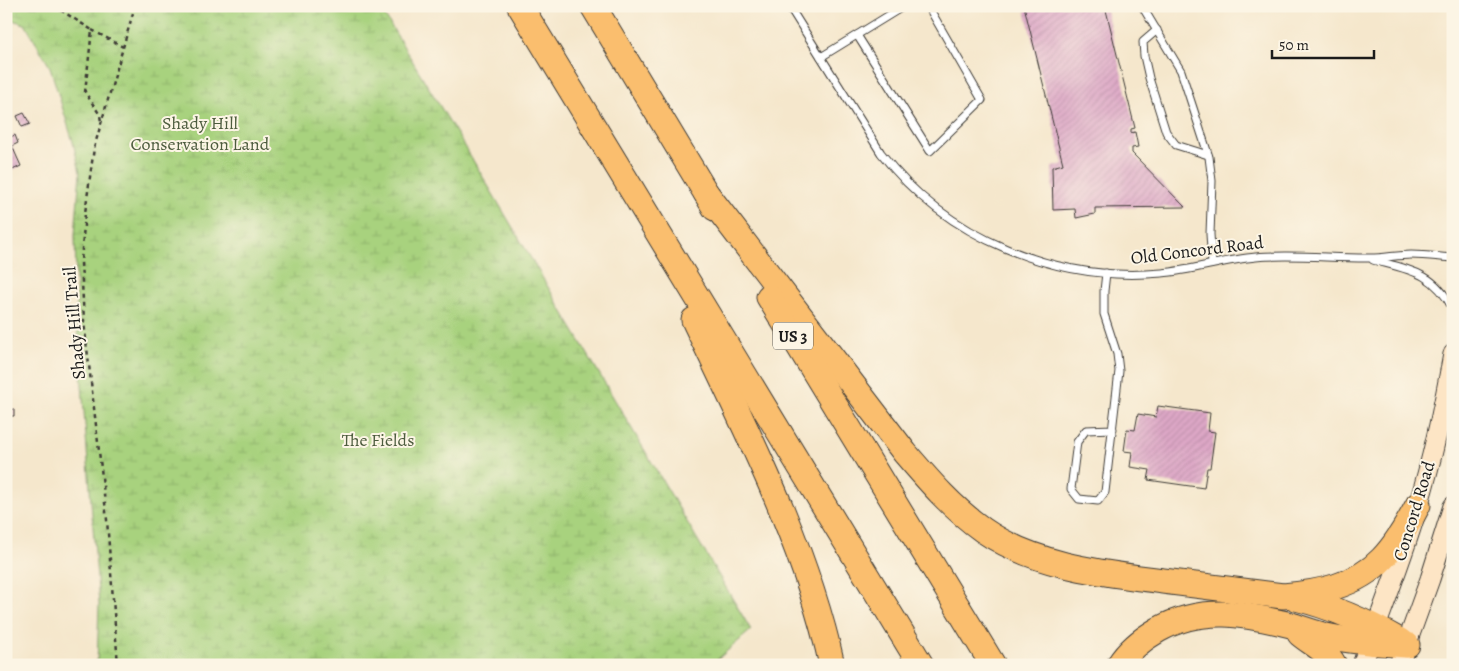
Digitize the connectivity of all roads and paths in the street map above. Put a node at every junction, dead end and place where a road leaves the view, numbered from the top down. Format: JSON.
{"nodes":[{"id":1,"x":54,"y":6,"type":"edge"},
{"id":2,"x":136,"y":6,"type":"edge"},
{"id":3,"x":520,"y":6,"type":"edge"},
{"id":4,"x":592,"y":6,"type":"edge"},
{"id":5,"x":790,"y":6,"type":"edge"},
{"id":6,"x":928,"y":6,"type":"edge"},
{"id":7,"x":1142,"y":6,"type":"edge"},
{"id":8,"x":901,"y":7,"type":"edge"},
{"id":9,"x":92,"y":30,"type":"junction"},
{"id":10,"x":1157,"y":30,"type":"junction"},
{"id":11,"x":857,"y":35,"type":"junction"},
{"id":12,"x":123,"y":47,"type":"junction"},
{"id":13,"x":821,"y":57,"type":"junction"},
{"id":14,"x":101,"y":124,"type":"junction"},
{"id":15,"x":1208,"y":155,"type":"junction"},
{"id":16,"x":706,"y":193,"type":"junction"},
{"id":17,"x":642,"y":209,"type":"junction"},
{"id":18,"x":1453,"y":258,"type":"edge"},
{"id":19,"x":1368,"y":259,"type":"junction"},
{"id":20,"x":1212,"y":264,"type":"junction"},
{"id":21,"x":1106,"y":273,"type":"junction"},
{"id":22,"x":1453,"y":309,"type":"edge"},
{"id":23,"x":1453,"y":354,"type":"edge"},
{"id":24,"x":1113,"y":429,"type":"junction"},
{"id":25,"x":1418,"y":506,"type":"junction"},
{"id":26,"x":1453,"y":506,"type":"edge"},
{"id":27,"x":1283,"y":596,"type":"junction"},
{"id":28,"x":1291,"y":625,"type":"junction"},
{"id":29,"x":1370,"y":645,"type":"edge"},
{"id":30,"x":1403,"y":655,"type":"edge"},
{"id":31,"x":118,"y":665,"type":"edge"},
{"id":32,"x":832,"y":665,"type":"edge"},
{"id":33,"x":922,"y":665,"type":"edge"},
{"id":34,"x":993,"y":665,"type":"edge"},
{"id":35,"x":1119,"y":665,"type":"edge"},
{"id":36,"x":1334,"y":665,"type":"edge"}],
"edges":[{"from":1,"to":9,"type":"path"},
{"from":2,"to":12,"type":"path","name":"Shady Hill Trail"},
{"from":3,"to":17,"type":"highway"},
{"from":4,"to":16,"type":"highway","number":"US 3"},
{"from":5,"to":13,"type":"lane","name":"Old Concord Road"},
{"from":6,"to":11,"type":"lane"},
{"from":7,"to":10,"type":"lane"},
{"from":8,"to":11,"type":"lane"},
{"from":9,"to":12,"type":"path"},
{"from":9,"to":14,"type":"path"},
{"from":10,"to":15,"type":"lane"},
{"from":10,"to":15,"type":"lane"},
{"from":11,"to":13,"type":"lane"},
{"from":12,"to":14,"type":"path","name":"Shady Hill Trail"},
{"from":13,"to":21,"type":"lane","name":"Old Concord Road"},
{"from":14,"to":31,"type":"path","name":"Shady Hill Trail"},
{"from":15,"to":20,"type":"lane"},
{"from":16,"to":27,"type":"highway"},
{"from":16,"to":34,"type":"highway","number":"US 3"},
{"from":17,"to":32,"type":"highway"},
{"from":17,"to":33,"type":"highway"},
{"from":18,"to":19,"type":"lane","name":"Old Concord Road"},
{"from":19,"to":20,"type":"lane","name":"Old Concord Road"},
{"from":19,"to":22,"type":"lane","name":"Old Concord Road"},
{"from":20,"to":21,"type":"lane","name":"Old Concord Road"},
{"from":21,"to":24,"type":"lane"},
{"from":23,"to":25,"type":"main road","name":"Concord Road"},
{"from":24,"to":24,"type":"lane"},
{"from":25,"to":27,"type":"highway"},
{"from":25,"to":29,"type":"main road","name":"Concord Road"},
{"from":26,"to":30,"type":"main road","name":"Concord Road"},
{"from":27,"to":29,"type":"highway"},
{"from":28,"to":29,"type":"highway"},
{"from":28,"to":35,"type":"highway"},
{"from":28,"to":36,"type":"highway"},
{"from":29,"to":30,"type":"highway"}]}
